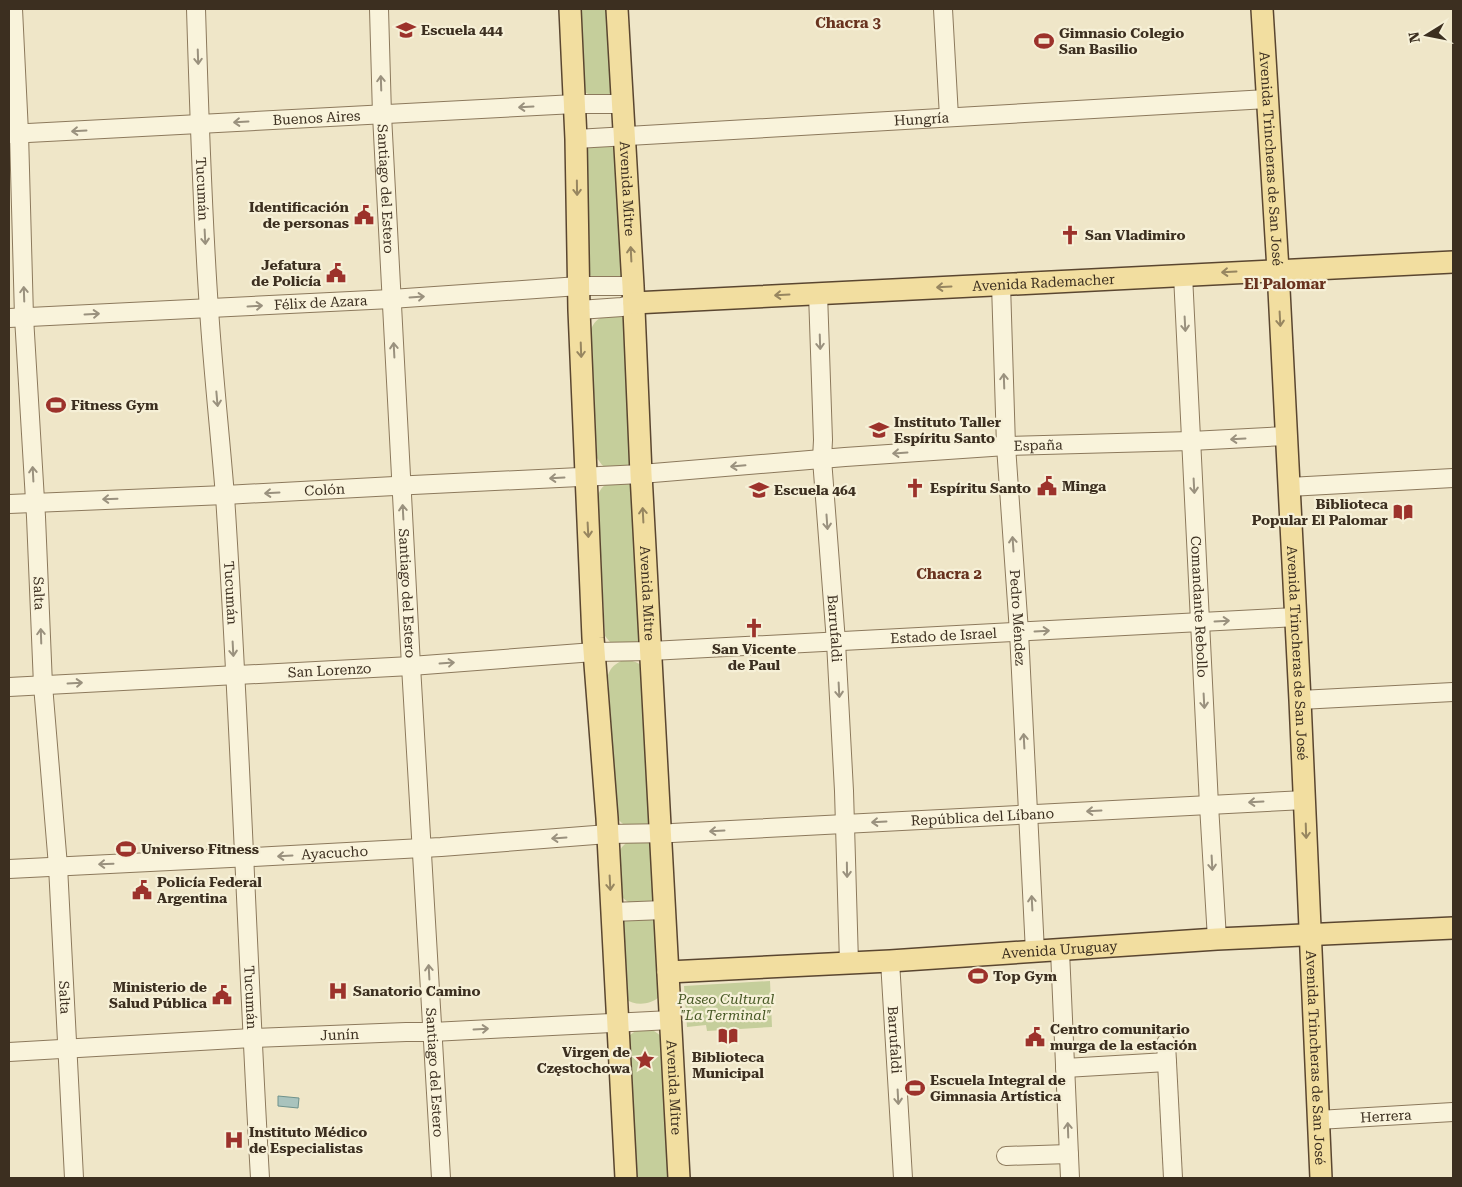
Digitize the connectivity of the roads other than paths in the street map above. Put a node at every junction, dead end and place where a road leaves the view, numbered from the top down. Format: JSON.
{"nodes":[{"id":1,"x":13,"y":9,"type":"edge"},
{"id":2,"x":196,"y":9,"type":"edge"},
{"id":3,"x":378,"y":9,"type":"edge"},
{"id":4,"x":570,"y":9,"type":"edge"},
{"id":5,"x":617,"y":9,"type":"edge"},
{"id":6,"x":943,"y":9,"type":"edge"},
{"id":7,"x":1262,"y":9,"type":"edge"},
{"id":8,"x":1267,"y":99,"type":"junction"},
{"id":9,"x":574,"y":104,"type":"junction"},
{"id":10,"x":622,"y":104,"type":"junction"},
{"id":11,"x":382,"y":115,"type":"junction"},
{"id":12,"x":949,"y":117,"type":"junction"},
{"id":13,"x":200,"y":125,"type":"junction"},
{"id":14,"x":14,"y":134,"type":"edge"},
{"id":15,"x":624,"y":136,"type":"junction"},
{"id":16,"x":576,"y":139,"type":"junction"},
{"id":17,"x":1453,"y":262,"type":"edge"},
{"id":18,"x":1278,"y":270,"type":"junction"},
{"id":19,"x":1183,"y":275,"type":"junction"},
{"id":20,"x":1001,"y":284,"type":"junction"},
{"id":21,"x":579,"y":286,"type":"junction"},
{"id":22,"x":818,"y":293,"type":"junction"},
{"id":23,"x":634,"y":294,"type":"junction"},
{"id":24,"x":391,"y":299,"type":"junction"},
{"id":25,"x":209,"y":308,"type":"junction"},
{"id":26,"x":579,"y":310,"type":"junction"},
{"id":27,"x":17,"y":318,"type":"edge"},
{"id":28,"x":1286,"y":436,"type":"junction"},
{"id":29,"x":1191,"y":441,"type":"junction"},
{"id":30,"x":1006,"y":446,"type":"junction"},
{"id":31,"x":822,"y":459,"type":"junction"},
{"id":32,"x":640,"y":474,"type":"junction"},
{"id":33,"x":586,"y":476,"type":"junction"},
{"id":34,"x":1453,"y":478,"type":"edge"},
{"id":35,"x":402,"y":485,"type":"junction"},
{"id":36,"x":1289,"y":487,"type":"junction"},
{"id":37,"x":225,"y":495,"type":"junction"},
{"id":38,"x":35,"y":502,"type":"junction"},
{"id":39,"x":9,"y":504,"type":"edge"},
{"id":40,"x":1296,"y":617,"type":"junction"},
{"id":41,"x":1201,"y":622,"type":"junction"},
{"id":42,"x":1019,"y":632,"type":"junction"},
{"id":43,"x":836,"y":642,"type":"junction"},
{"id":44,"x":651,"y":651,"type":"junction"},
{"id":45,"x":594,"y":652,"type":"junction"},
{"id":46,"x":411,"y":666,"type":"junction"},
{"id":47,"x":235,"y":675,"type":"junction"},
{"id":48,"x":43,"y":685,"type":"junction"},
{"id":49,"x":9,"y":686,"type":"edge"},
{"id":50,"x":1453,"y":692,"type":"edge"},
{"id":51,"x":1300,"y":700,"type":"junction"},
{"id":52,"x":1305,"y":800,"type":"junction"},
{"id":53,"x":1209,"y":805,"type":"junction"},
{"id":54,"x":1027,"y":814,"type":"junction"},
{"id":55,"x":846,"y":824,"type":"junction"},
{"id":56,"x":608,"y":834,"type":"junction"},
{"id":57,"x":660,"y":834,"type":"junction"},
{"id":58,"x":421,"y":848,"type":"junction"},
{"id":59,"x":245,"y":858,"type":"junction"},
{"id":60,"x":58,"y":866,"type":"junction"},
{"id":61,"x":9,"y":869,"type":"edge"},
{"id":62,"x":664,"y":910,"type":"junction"},
{"id":63,"x":612,"y":912,"type":"junction"},
{"id":64,"x":1453,"y":928,"type":"edge"},
{"id":65,"x":1310,"y":936,"type":"junction"},
{"id":66,"x":1217,"y":940,"type":"junction"},
{"id":67,"x":1060,"y":951,"type":"junction"},
{"id":68,"x":1035,"y":952,"type":"junction"},
{"id":69,"x":890,"y":961,"type":"junction"},
{"id":70,"x":849,"y":963,"type":"junction"},
{"id":71,"x":668,"y":972,"type":"junction"},
{"id":72,"x":671,"y":1020,"type":"junction"},
{"id":73,"x":618,"y":1022,"type":"junction"},
{"id":74,"x":432,"y":1032,"type":"junction"},
{"id":75,"x":252,"y":1038,"type":"junction"},
{"id":76,"x":1166,"y":1043,"type":"dead end"},
{"id":77,"x":67,"y":1049,"type":"junction"},
{"id":78,"x":9,"y":1052,"type":"edge"},
{"id":79,"x":1167,"y":1062,"type":"junction"},
{"id":80,"x":1065,"y":1068,"type":"junction"},
{"id":81,"x":1453,"y":1112,"type":"edge"},
{"id":82,"x":1318,"y":1120,"type":"junction"},
{"id":83,"x":1068,"y":1154,"type":"junction"},
{"id":84,"x":1006,"y":1156,"type":"dead end"},
{"id":85,"x":74,"y":1178,"type":"edge"},
{"id":86,"x":260,"y":1178,"type":"edge"},
{"id":87,"x":441,"y":1178,"type":"edge"},
{"id":88,"x":626,"y":1178,"type":"edge"},
{"id":89,"x":679,"y":1178,"type":"edge"},
{"id":90,"x":903,"y":1178,"type":"edge"},
{"id":91,"x":1070,"y":1178,"type":"edge"},
{"id":92,"x":1173,"y":1178,"type":"edge"},
{"id":93,"x":1321,"y":1178,"type":"edge"}],
"edges":[{"from":1,"to":14,"type":"street","name":"Salta"},
{"from":2,"to":13,"type":"street","name":"Tucumán","one_way":true},
{"from":11,"to":3,"type":"street","name":"Santiago del Estero","one_way":true},
{"from":4,"to":9,"type":"main road"},
{"from":5,"to":10,"type":"main road","name":"Avenida Mitre"},
{"from":6,"to":12,"type":"street"},
{"from":7,"to":8,"type":"main road","name":"Avenida Trincheras de San José"},
{"from":8,"to":12,"type":"street","name":"Hungría"},
{"from":8,"to":18,"type":"main road","name":"Avenida Trincheras de San José"},
{"from":9,"to":10,"type":"street","name":"Buenos Aires"},
{"from":9,"to":11,"type":"street","name":"Buenos Aires","one_way":true},
{"from":9,"to":16,"type":"main road"},
{"from":10,"to":15,"type":"main road","name":"Avenida Mitre"},
{"from":11,"to":13,"type":"street","name":"Buenos Aires","one_way":true},
{"from":11,"to":24,"type":"street","name":"Santiago del Estero"},
{"from":12,"to":15,"type":"street","name":"Hungría"},
{"from":13,"to":14,"type":"street","name":"Buenos Aires","one_way":true},
{"from":13,"to":25,"type":"street","name":"Tucumán","one_way":true},
{"from":27,"to":14,"type":"street","name":"Salta","one_way":true},
{"from":15,"to":16,"type":"street","name":"Hungría"},
{"from":23,"to":15,"type":"main road","name":"Avenida Mitre","one_way":true},
{"from":16,"to":21,"type":"main road","one_way":true},
{"from":17,"to":18,"type":"main road","name":"Avenida Rademacher"},
{"from":18,"to":19,"type":"main road","name":"Avenida Rademacher","one_way":true},
{"from":18,"to":28,"type":"main road","name":"Avenida Trincheras de San José","one_way":true},
{"from":19,"to":20,"type":"main road","name":"Avenida Rademacher"},
{"from":19,"to":29,"type":"street","name":"Comandante Rebollo","one_way":true},
{"from":20,"to":22,"type":"main road","name":"Avenida Rademacher","one_way":true},
{"from":30,"to":20,"type":"street","name":"Pedro Méndez","one_way":true},
{"from":21,"to":23,"type":"street","name":"Félix de Azara"},
{"from":24,"to":21,"type":"street","name":"Félix de Azara","one_way":true},
{"from":21,"to":26,"type":"main road"},
{"from":22,"to":23,"type":"main road","name":"Avenida Rademacher","one_way":true},
{"from":22,"to":31,"type":"street","name":"Barrufaldi","one_way":true},
{"from":23,"to":26,"type":"street"},
{"from":23,"to":32,"type":"main road","name":"Avenida Mitre"},
{"from":25,"to":24,"type":"street","name":"Félix de Azara","one_way":true},
{"from":35,"to":24,"type":"street","name":"Santiago del Estero","one_way":true},
{"from":27,"to":25,"type":"street","name":"Félix de Azara","one_way":true},
{"from":25,"to":37,"type":"street","name":"Tucumán","one_way":true},
{"from":26,"to":33,"type":"main road","one_way":true},
{"from":38,"to":27,"type":"street","name":"Salta","one_way":true},
{"from":28,"to":29,"type":"street","name":"España","one_way":true},
{"from":28,"to":36,"type":"main road","name":"Avenida Trincheras de San José"},
{"from":29,"to":30,"type":"street","name":"España"},
{"from":29,"to":41,"type":"street","name":"Comandante Rebollo","one_way":true},
{"from":30,"to":31,"type":"street","name":"España","one_way":true},
{"from":42,"to":30,"type":"street","name":"Pedro Méndez","one_way":true},
{"from":31,"to":32,"type":"street","name":"España","one_way":true},
{"from":31,"to":43,"type":"street","name":"Barrufaldi","one_way":true},
{"from":32,"to":33,"type":"street","name":"Colón"},
{"from":44,"to":32,"type":"main road","name":"Avenida Mitre","one_way":true},
{"from":33,"to":35,"type":"street","name":"Colón","one_way":true},
{"from":33,"to":45,"type":"main road","one_way":true},
{"from":34,"to":36,"type":"street"},
{"from":35,"to":37,"type":"street","name":"Colón","one_way":true},
{"from":46,"to":35,"type":"street","name":"Santiago del Estero","one_way":true},
{"from":36,"to":40,"type":"main road","name":"Avenida Trincheras de San José"},
{"from":37,"to":38,"type":"street","name":"Colón","one_way":true},
{"from":37,"to":47,"type":"street","name":"Tucumán","one_way":true},
{"from":38,"to":39,"type":"street","name":"Colón"},
{"from":48,"to":38,"type":"street","name":"Salta","one_way":true},
{"from":41,"to":40,"type":"street","name":"Estado de Israel","one_way":true},
{"from":40,"to":51,"type":"main road","name":"Avenida Trincheras de San José"},
{"from":42,"to":41,"type":"street","name":"Estado de Israel","one_way":true},
{"from":41,"to":53,"type":"street","name":"Comandante Rebollo","one_way":true},
{"from":42,"to":43,"type":"street","name":"Estado de Israel"},
{"from":54,"to":42,"type":"street","name":"Pedro Méndez","one_way":true},
{"from":43,"to":44,"type":"street","name":"Estado de Israel"},
{"from":43,"to":55,"type":"street","name":"Barrufaldi","one_way":true},
{"from":44,"to":45,"type":"street","name":"San Lorenzo"},
{"from":44,"to":57,"type":"main road","name":"Avenida Mitre"},
{"from":46,"to":45,"type":"street","name":"San Lorenzo","one_way":true},
{"from":45,"to":56,"type":"main road"},
{"from":46,"to":47,"type":"street","name":"San Lorenzo"},
{"from":46,"to":58,"type":"street","name":"Santiago del Estero"},
{"from":48,"to":47,"type":"street","name":"San Lorenzo","one_way":true},
{"from":47,"to":59,"type":"street","name":"Tucumán"},
{"from":48,"to":49,"type":"street","name":"San Lorenzo"},
{"from":48,"to":60,"type":"street","name":"Salta"},
{"from":50,"to":51,"type":"street"},
{"from":51,"to":52,"type":"main road","name":"Avenida Trincheras de San José"},
{"from":52,"to":53,"type":"street","name":"República del Líbano","one_way":true},
{"from":52,"to":65,"type":"main road","name":"Avenida Trincheras de San José","one_way":true},
{"from":53,"to":54,"type":"street","name":"República del Líbano","one_way":true},
{"from":53,"to":66,"type":"street","name":"Comandante Rebollo","one_way":true},
{"from":54,"to":55,"type":"street","name":"República del Líbano","one_way":true},
{"from":68,"to":54,"type":"street","name":"Pedro Méndez","one_way":true},
{"from":55,"to":57,"type":"street","name":"República del Líbano","one_way":true},
{"from":55,"to":70,"type":"street","name":"Barrufaldi","one_way":true},
{"from":56,"to":57,"type":"street","name":"Ayacucho"},
{"from":56,"to":58,"type":"street","name":"Ayacucho","one_way":true},
{"from":56,"to":63,"type":"main road","one_way":true},
{"from":57,"to":62,"type":"main road","name":"Avenida Mitre"},
{"from":58,"to":59,"type":"street","name":"Ayacucho","one_way":true},
{"from":74,"to":58,"type":"street","name":"Santiago del Estero","one_way":true},
{"from":59,"to":60,"type":"street","name":"Ayacucho","one_way":true},
{"from":59,"to":75,"type":"street","name":"Tucumán"},
{"from":60,"to":61,"type":"street","name":"Ayacucho"},
{"from":60,"to":77,"type":"street","name":"Salta"},
{"from":62,"to":63,"type":"street"},
{"from":62,"to":71,"type":"main road","name":"Avenida Mitre"},
{"from":63,"to":73,"type":"main road"},
{"from":64,"to":65,"type":"main road","name":"Avenida Uruguay"},
{"from":65,"to":66,"type":"main road","name":"Avenida Uruguay"},
{"from":65,"to":82,"type":"main road","name":"Avenida Trincheras de San José"},
{"from":66,"to":67,"type":"main road","name":"Avenida Uruguay"},
{"from":67,"to":68,"type":"main road","name":"Avenida Uruguay"},
{"from":67,"to":80,"type":"street"},
{"from":68,"to":69,"type":"main road","name":"Avenida Uruguay"},
{"from":69,"to":70,"type":"main road","name":"Avenida Uruguay"},
{"from":69,"to":90,"type":"street","name":"Barrufaldi","one_way":true},
{"from":70,"to":71,"type":"main road","name":"Avenida Uruguay"},
{"from":71,"to":72,"type":"main road","name":"Avenida Mitre"},
{"from":72,"to":73,"type":"street","name":"Junín"},
{"from":72,"to":89,"type":"main road","name":"Avenida Mitre"},
{"from":74,"to":73,"type":"street","name":"Junín","one_way":true},
{"from":73,"to":88,"type":"main road"},
{"from":74,"to":75,"type":"street","name":"Junín"},
{"from":74,"to":87,"type":"street","name":"Santiago del Estero"},
{"from":75,"to":77,"type":"street","name":"Junín"},
{"from":75,"to":86,"type":"street","name":"Tucumán"},
{"from":76,"to":79,"type":"street"},
{"from":77,"to":78,"type":"street","name":"Junín"},
{"from":77,"to":85,"type":"street","name":"Salta"},
{"from":79,"to":80,"type":"street"},
{"from":79,"to":92,"type":"street"},
{"from":83,"to":80,"type":"street","one_way":true},
{"from":81,"to":82,"type":"street","name":"Herrera"},
{"from":82,"to":93,"type":"main road","name":"Avenida Trincheras de San José"},
{"from":83,"to":84,"type":"street"},
{"from":83,"to":91,"type":"street"}]}
